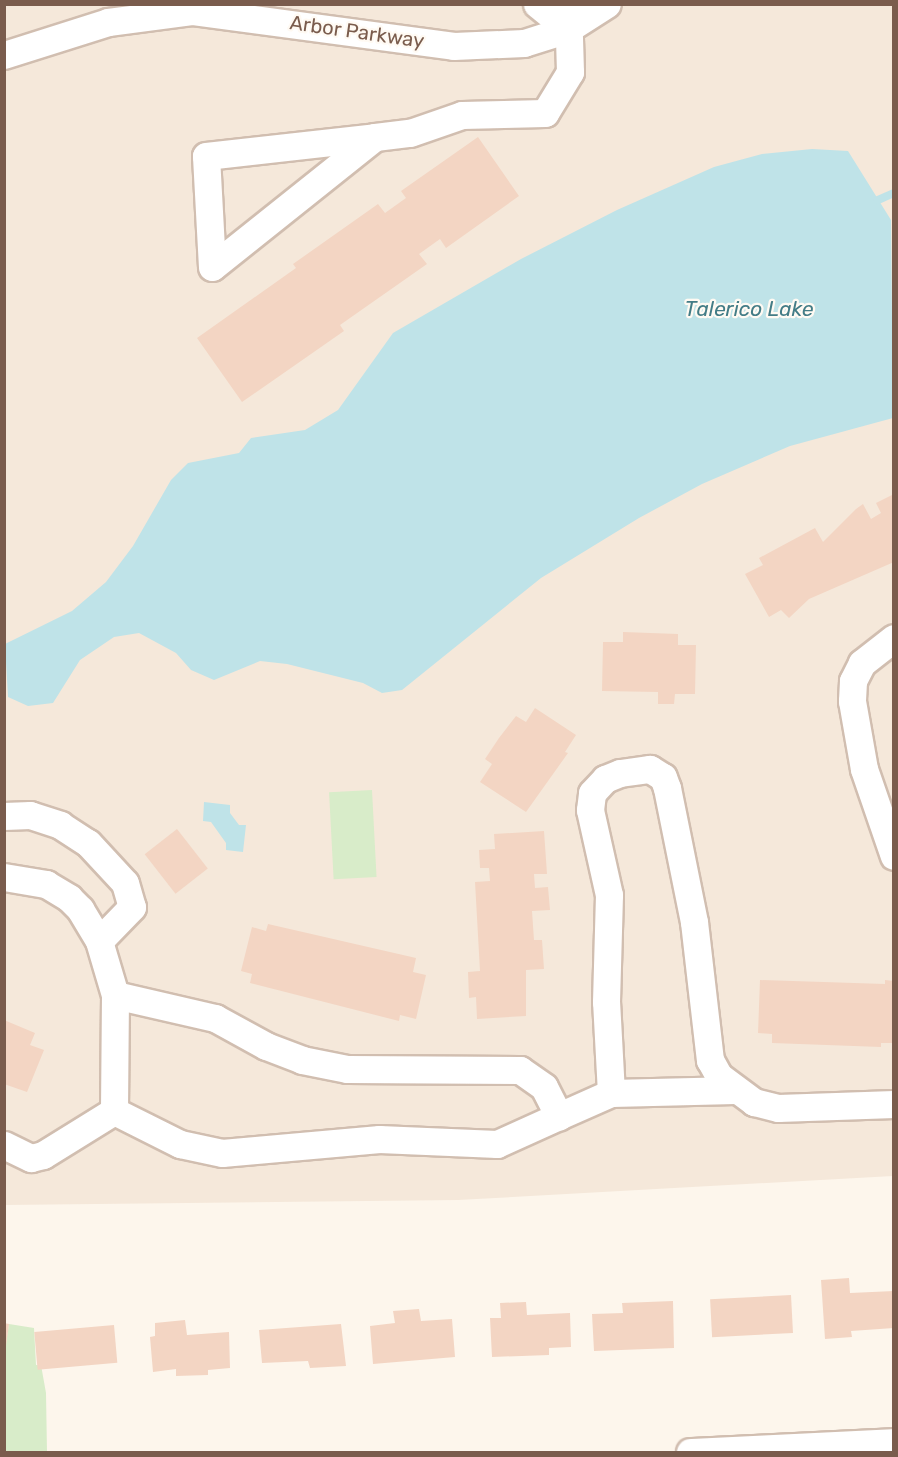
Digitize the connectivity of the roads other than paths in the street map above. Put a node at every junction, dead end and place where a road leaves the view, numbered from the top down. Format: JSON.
{"nodes":[{"id":1,"x":537,"y":4,"type":"edge"},
{"id":2,"x":607,"y":4,"type":"edge"},
{"id":3,"x":568,"y":17,"type":"edge"},
{"id":4,"x":4,"y":55,"type":"edge"},
{"id":5,"x":375,"y":137,"type":"junction"},
{"id":6,"x":894,"y":638,"type":"edge"},
{"id":7,"x":4,"y":816,"type":"edge"},
{"id":8,"x":894,"y":856,"type":"edge"},
{"id":9,"x":4,"y":877,"type":"edge"},
{"id":10,"x":99,"y":941,"type":"junction"},
{"id":11,"x":115,"y":995,"type":"junction"},
{"id":12,"x":735,"y":1090,"type":"junction"},
{"id":13,"x":611,"y":1093,"type":"junction"},
{"id":14,"x":894,"y":1104,"type":"edge"},
{"id":15,"x":114,"y":1111,"type":"junction"},
{"id":16,"x":559,"y":1116,"type":"junction"},
{"id":17,"x":4,"y":1145,"type":"edge"},
{"id":18,"x":894,"y":1442,"type":"edge"},
{"id":19,"x":690,"y":1452,"type":"edge"}],
"edges":[{"from":1,"to":3,"type":"street"},
{"from":2,"to":3,"type":"street","name":"Arbor Parkway"},
{"from":3,"to":4,"type":"street","name":"Arbor Parkway"},
{"from":3,"to":5,"type":"street"},
{"from":5,"to":5,"type":"street"},
{"from":6,"to":8,"type":"street"},
{"from":7,"to":10,"type":"street"},
{"from":9,"to":10,"type":"street"},
{"from":10,"to":11,"type":"street"},
{"from":11,"to":15,"type":"street"},
{"from":11,"to":16,"type":"street"},
{"from":12,"to":13,"type":"street"},
{"from":12,"to":13,"type":"street"},
{"from":12,"to":14,"type":"street"},
{"from":13,"to":16,"type":"street"},
{"from":15,"to":16,"type":"street"},
{"from":15,"to":17,"type":"street"},
{"from":18,"to":19,"type":"street"}]}
